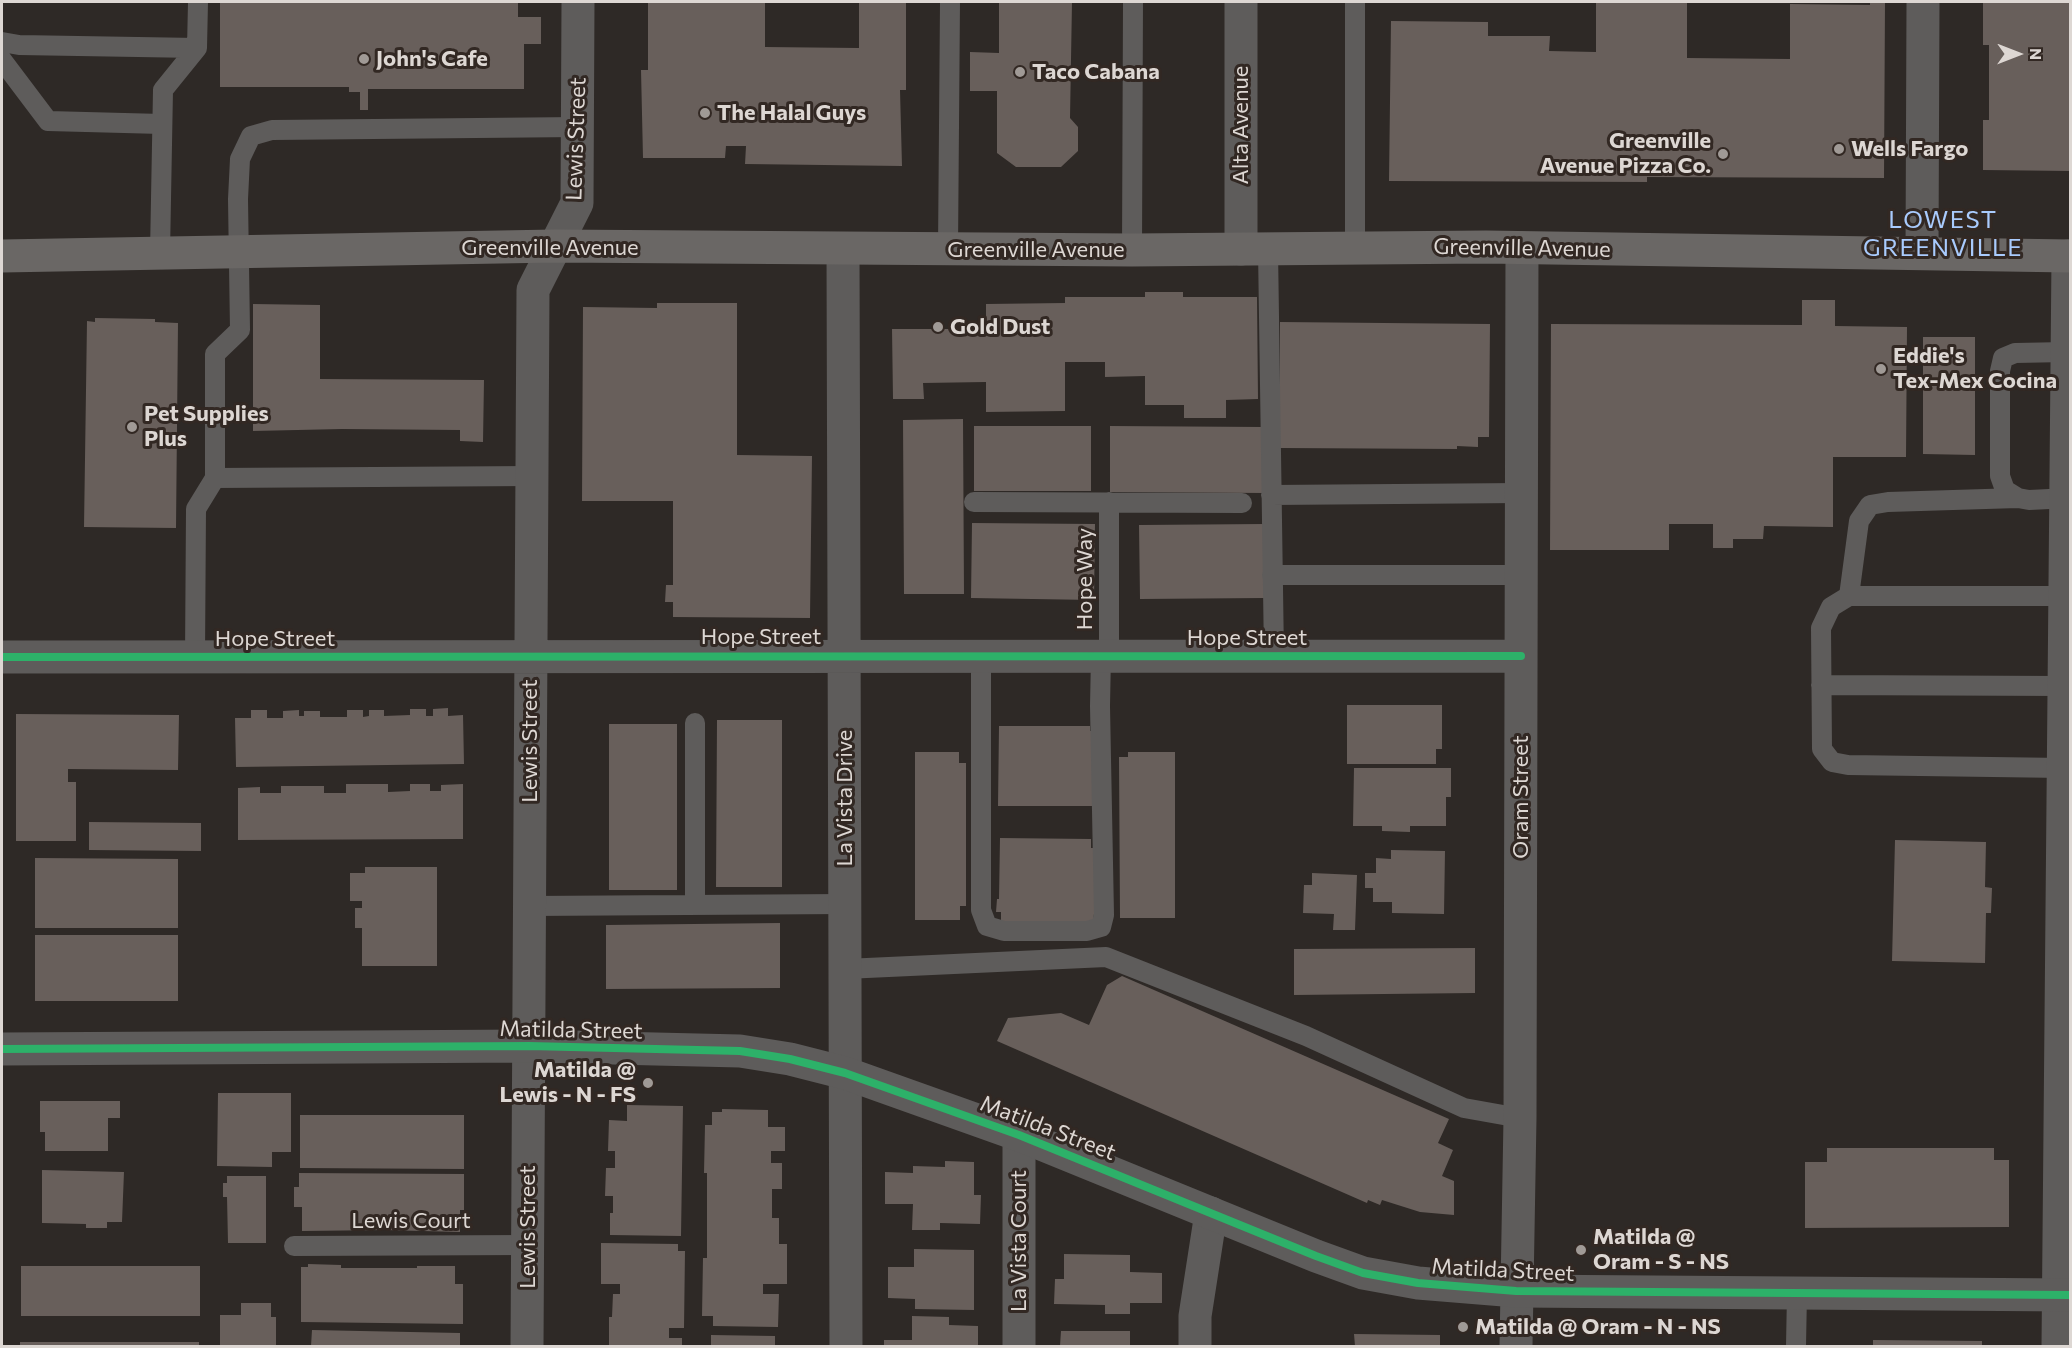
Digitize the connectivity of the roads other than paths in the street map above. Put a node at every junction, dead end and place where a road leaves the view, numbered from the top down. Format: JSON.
{"nodes":[{"id":1,"x":198,"y":2,"type":"edge"},
{"id":2,"x":578,"y":2,"type":"edge"},
{"id":3,"x":950,"y":2,"type":"edge"},
{"id":4,"x":1133,"y":2,"type":"edge"},
{"id":5,"x":1241,"y":2,"type":"edge"},
{"id":6,"x":1355,"y":2,"type":"edge"},
{"id":7,"x":1923,"y":2,"type":"edge"},
{"id":8,"x":2,"y":42,"type":"edge"},
{"id":9,"x":197,"y":48,"type":"junction"},
{"id":10,"x":2,"y":60,"type":"edge"},
{"id":11,"x":162,"y":124,"type":"junction"},
{"id":12,"x":579,"y":127,"type":"junction"},
{"id":13,"x":555,"y":246,"type":"junction"},
{"id":14,"x":1355,"y":247,"type":"junction"},
{"id":15,"x":1522,"y":248,"type":"junction"},
{"id":16,"x":843,"y":249,"type":"junction"},
{"id":17,"x":948,"y":249,"type":"junction"},
{"id":18,"x":1254,"y":249,"type":"junction"},
{"id":19,"x":1132,"y":250,"type":"junction"},
{"id":20,"x":239,"y":252,"type":"junction"},
{"id":21,"x":160,"y":253,"type":"junction"},
{"id":22,"x":1922,"y":253,"type":"junction"},
{"id":23,"x":2,"y":256,"type":"edge"},
{"id":24,"x":2069,"y":256,"type":"edge"},
{"id":25,"x":2066,"y":352,"type":"junction"},
{"id":26,"x":532,"y":476,"type":"junction"},
{"id":27,"x":215,"y":478,"type":"junction"},
{"id":28,"x":1521,"y":493,"type":"junction"},
{"id":29,"x":1271,"y":495,"type":"junction"},
{"id":30,"x":2018,"y":498,"type":"junction"},
{"id":31,"x":2068,"y":498,"type":"edge"},
{"id":32,"x":974,"y":501,"type":"dead end"},
{"id":33,"x":1109,"y":502,"type":"junction"},
{"id":34,"x":1242,"y":503,"type":"dead end"},
{"id":35,"x":1272,"y":575,"type":"junction"},
{"id":36,"x":1521,"y":575,"type":"junction"},
{"id":37,"x":2067,"y":593,"type":"edge"},
{"id":38,"x":1849,"y":597,"type":"junction"},
{"id":39,"x":844,"y":655,"type":"junction"},
{"id":40,"x":981,"y":655,"type":"junction"},
{"id":41,"x":1105,"y":655,"type":"junction"},
{"id":42,"x":530,"y":656,"type":"junction"},
{"id":43,"x":1274,"y":656,"type":"junction"},
{"id":44,"x":1521,"y":656,"type":"junction"},
{"id":45,"x":2,"y":657,"type":"edge"},
{"id":46,"x":195,"y":657,"type":"junction"},
{"id":47,"x":1821,"y":685,"type":"junction"},
{"id":48,"x":2064,"y":686,"type":"junction"},
{"id":49,"x":695,"y":723,"type":"dead end"},
{"id":50,"x":2064,"y":768,"type":"junction"},
{"id":51,"x":845,"y":904,"type":"junction"},
{"id":52,"x":694,"y":905,"type":"junction"},
{"id":53,"x":529,"y":906,"type":"junction"},
{"id":54,"x":845,"y":969,"type":"junction"},
{"id":55,"x":529,"y":1046,"type":"junction"},
{"id":56,"x":2,"y":1049,"type":"edge"},
{"id":57,"x":845,"y":1073,"type":"junction"},
{"id":58,"x":1520,"y":1118,"type":"junction"},
{"id":59,"x":1019,"y":1135,"type":"junction"},
{"id":60,"x":1211,"y":1213,"type":"junction"},
{"id":61,"x":528,"y":1245,"type":"junction"},
{"id":62,"x":294,"y":1246,"type":"dead end"},
{"id":63,"x":1516,"y":1291,"type":"junction"},
{"id":64,"x":1797,"y":1293,"type":"junction"},
{"id":65,"x":2064,"y":1295,"type":"edge"},
{"id":66,"x":527,"y":1347,"type":"edge"},
{"id":67,"x":846,"y":1347,"type":"edge"},
{"id":68,"x":1019,"y":1347,"type":"edge"},
{"id":69,"x":1195,"y":1347,"type":"edge"},
{"id":70,"x":1516,"y":1347,"type":"edge"},
{"id":71,"x":1796,"y":1347,"type":"edge"},
{"id":72,"x":2058,"y":1347,"type":"edge"}],
"edges":[{"from":1,"to":9,"type":"lane"},
{"from":2,"to":12,"type":"street","name":"Lewis Street"},
{"from":3,"to":17,"type":"lane"},
{"from":4,"to":19,"type":"lane"},
{"from":5,"to":18,"type":"street","name":"Alta Avenue"},
{"from":6,"to":14,"type":"lane"},
{"from":7,"to":22,"type":"street"},
{"from":8,"to":9,"type":"lane"},
{"from":9,"to":11,"type":"lane"},
{"from":10,"to":11,"type":"lane"},
{"from":11,"to":21,"type":"lane"},
{"from":12,"to":13,"type":"street","name":"Lewis Street"},
{"from":12,"to":20,"type":"lane"},
{"from":13,"to":16,"type":"main road","name":"Greenville Avenue"},
{"from":13,"to":20,"type":"main road","name":"Greenville Avenue"},
{"from":13,"to":26,"type":"street","name":"Lewis Street"},
{"from":14,"to":15,"type":"main road","name":"Greenville Avenue"},
{"from":14,"to":18,"type":"main road","name":"Greenville Avenue"},
{"from":15,"to":22,"type":"main road","name":"Greenville Avenue"},
{"from":15,"to":28,"type":"street","name":"Oram Street"},
{"from":16,"to":17,"type":"main road","name":"Greenville Avenue"},
{"from":16,"to":39,"type":"street","name":"La Vista Drive"},
{"from":17,"to":19,"type":"main road","name":"Greenville Avenue"},
{"from":18,"to":19,"type":"main road","name":"Greenville Avenue"},
{"from":18,"to":29,"type":"lane"},
{"from":20,"to":21,"type":"main road","name":"Greenville Avenue"},
{"from":20,"to":27,"type":"lane"},
{"from":21,"to":23,"type":"main road","name":"Greenville Avenue"},
{"from":22,"to":24,"type":"main road","name":"Greenville Avenue"},
{"from":24,"to":25,"type":"street"},
{"from":25,"to":30,"type":"lane"},
{"from":25,"to":31,"type":"street"},
{"from":26,"to":27,"type":"lane"},
{"from":26,"to":42,"type":"street","name":"Lewis Street"},
{"from":27,"to":46,"type":"lane"},
{"from":28,"to":29,"type":"lane"},
{"from":28,"to":36,"type":"street","name":"Oram Street"},
{"from":29,"to":35,"type":"lane"},
{"from":30,"to":31,"type":"lane"},
{"from":30,"to":38,"type":"lane"},
{"from":31,"to":37,"type":"street"},
{"from":32,"to":33,"type":"lane","name":"Hope Way"},
{"from":33,"to":34,"type":"lane","name":"Hope Way"},
{"from":33,"to":41,"type":"lane","name":"Hope Way"},
{"from":35,"to":36,"type":"lane"},
{"from":35,"to":43,"type":"lane"},
{"from":36,"to":44,"type":"street","name":"Oram Street"},
{"from":37,"to":38,"type":"lane"},
{"from":37,"to":48,"type":"street"},
{"from":38,"to":47,"type":"lane"},
{"from":39,"to":40,"type":"street","name":"Hope Street"},
{"from":39,"to":42,"type":"street","name":"Hope Street"},
{"from":39,"to":51,"type":"street","name":"La Vista Drive"},
{"from":40,"to":41,"type":"street","name":"Hope Street"},
{"from":40,"to":41,"type":"lane","name":"Hope Way"},
{"from":41,"to":43,"type":"street","name":"Hope Street"},
{"from":42,"to":46,"type":"street","name":"Hope Street"},
{"from":42,"to":53,"type":"street","name":"Lewis Street"},
{"from":43,"to":44,"type":"street","name":"Hope Street"},
{"from":44,"to":58,"type":"street","name":"Oram Street"},
{"from":45,"to":46,"type":"street","name":"Hope Street"},
{"from":47,"to":48,"type":"lane"},
{"from":47,"to":50,"type":"lane"},
{"from":48,"to":50,"type":"street"},
{"from":49,"to":52,"type":"lane"},
{"from":50,"to":65,"type":"street"},
{"from":51,"to":52,"type":"lane"},
{"from":51,"to":54,"type":"street","name":"La Vista Drive"},
{"from":52,"to":53,"type":"lane"},
{"from":53,"to":55,"type":"street","name":"Lewis Street"},
{"from":54,"to":57,"type":"street","name":"La Vista Drive"},
{"from":54,"to":58,"type":"lane"},
{"from":55,"to":56,"type":"street","name":"Matilda Street"},
{"from":55,"to":57,"type":"street","name":"Matilda Street"},
{"from":55,"to":61,"type":"street","name":"Lewis Street"},
{"from":57,"to":59,"type":"street","name":"Matilda Street"},
{"from":57,"to":67,"type":"street","name":"La Vista Drive"},
{"from":58,"to":63,"type":"street","name":"Oram Street"},
{"from":59,"to":60,"type":"street","name":"Matilda Street"},
{"from":59,"to":68,"type":"street","name":"La Vista Court"},
{"from":60,"to":63,"type":"street","name":"Matilda Street"},
{"from":60,"to":69,"type":"street"},
{"from":61,"to":62,"type":"lane","name":"Lewis Court"},
{"from":61,"to":66,"type":"street","name":"Lewis Street"},
{"from":63,"to":64,"type":"street","name":"Matilda Street"},
{"from":63,"to":70,"type":"street","name":"Oram Street"},
{"from":64,"to":65,"type":"street","name":"Matilda Street"},
{"from":64,"to":71,"type":"lane"},
{"from":65,"to":72,"type":"street"}]}
